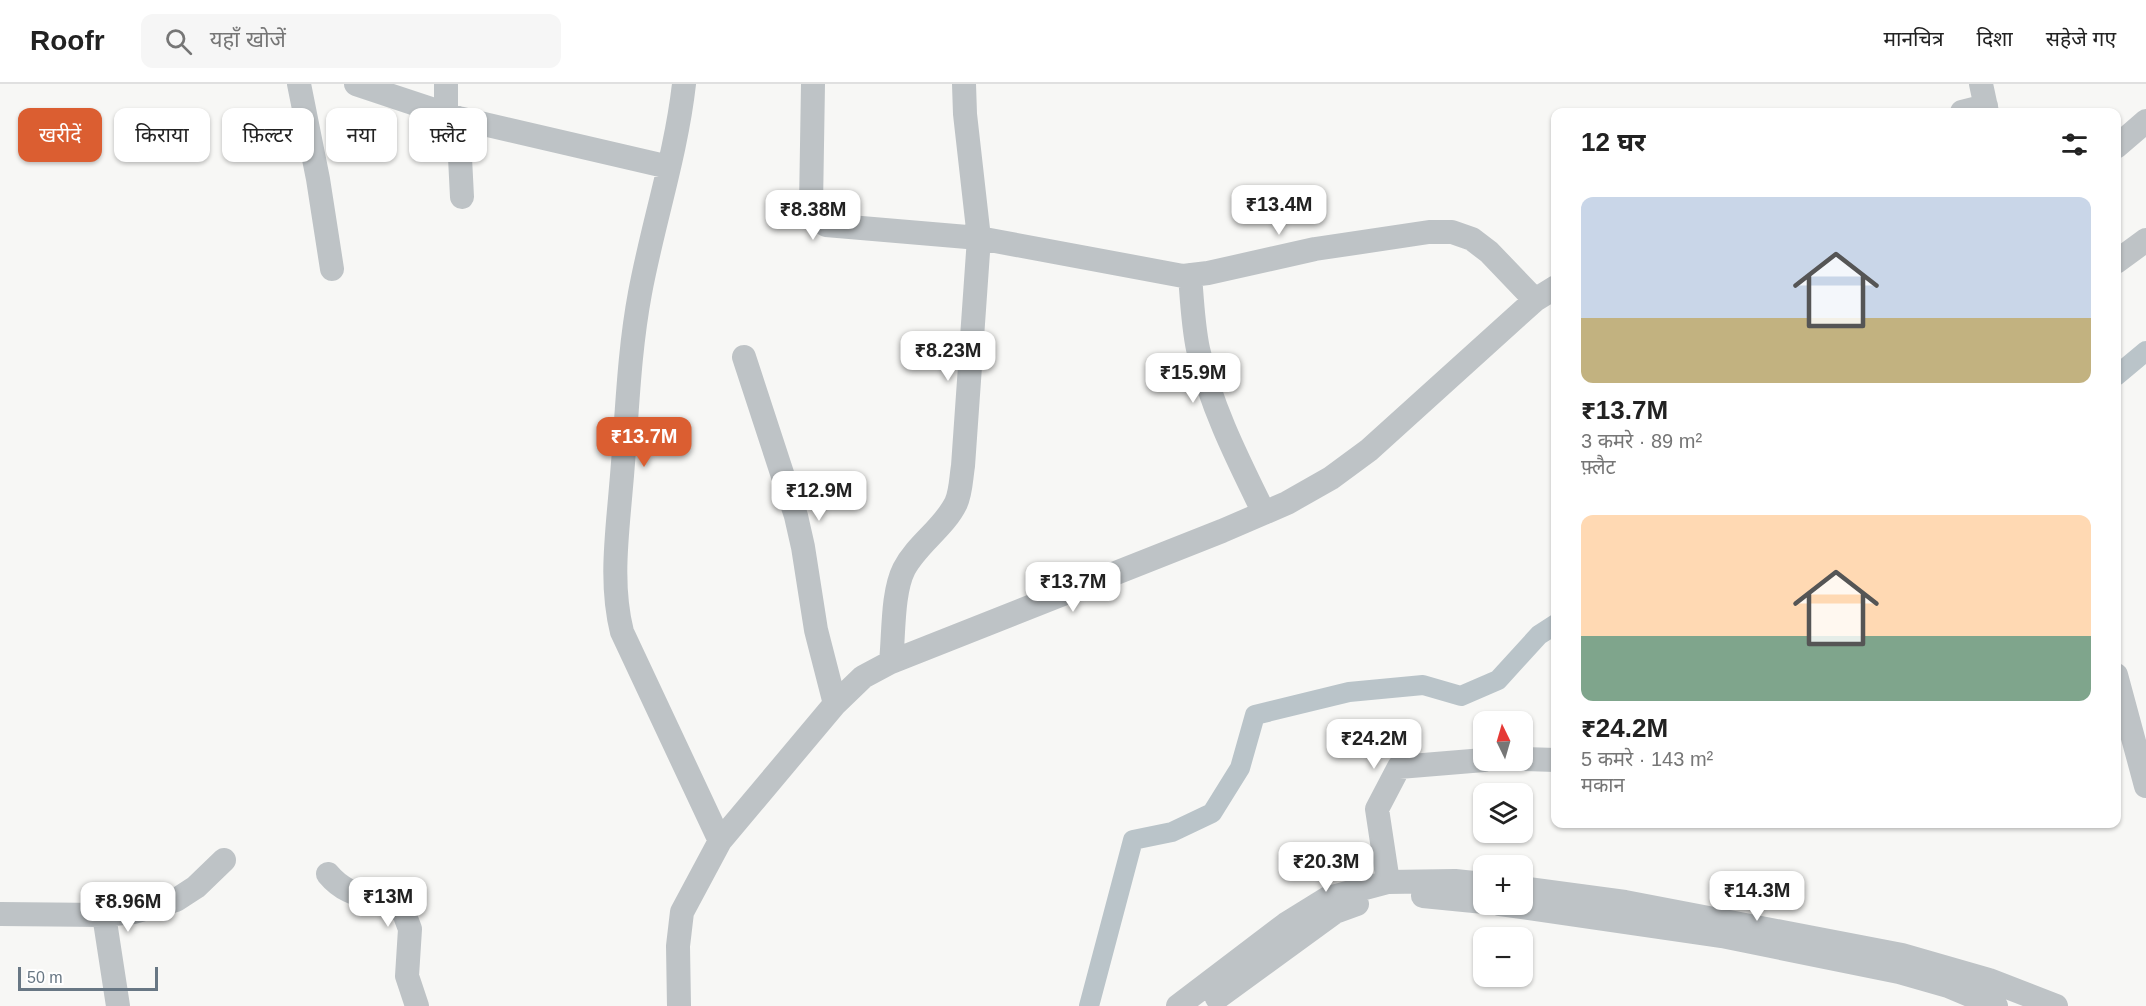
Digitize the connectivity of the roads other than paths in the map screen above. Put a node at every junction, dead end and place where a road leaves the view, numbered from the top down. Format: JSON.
{"nodes":[{"id":1,"x":299,"y":84,"type":"edge"},
{"id":2,"x":356,"y":84,"type":"edge"},
{"id":3,"x":446,"y":84,"type":"edge"},
{"id":4,"x":684,"y":84,"type":"edge"},
{"id":5,"x":813,"y":84,"type":"edge"},
{"id":6,"x":964,"y":84,"type":"edge"},
{"id":7,"x":1984,"y":101,"type":"edge"},
{"id":8,"x":428,"y":108,"type":"edge"},
{"id":9,"x":450,"y":108,"type":"edge"},
{"id":10,"x":1970,"y":108,"type":"edge"},
{"id":11,"x":2146,"y":121,"type":"edge"},
{"id":12,"x":487,"y":124,"type":"edge"},
{"id":13,"x":2121,"y":143,"type":"edge"},
{"id":14,"x":458,"y":162,"type":"edge"},
{"id":15,"x":669,"y":167,"type":"junction"},
{"id":16,"x":462,"y":197,"type":"dead end"},
{"id":17,"x":979,"y":238,"type":"junction"},
{"id":18,"x":2146,"y":240,"type":"edge"},
{"id":19,"x":2121,"y":258,"type":"edge"},
{"id":20,"x":332,"y":269,"type":"dead end"},
{"id":21,"x":1190,"y":275,"type":"junction"},
{"id":22,"x":1551,"y":290,"type":"edge"},
{"id":23,"x":1535,"y":300,"type":"junction"},
{"id":24,"x":744,"y":357,"type":"dead end"},
{"id":25,"x":1264,"y":513,"type":"junction"},
{"id":26,"x":891,"y":662,"type":"junction"},
{"id":27,"x":2121,"y":694,"type":"edge"},
{"id":28,"x":835,"y":704,"type":"junction"},
{"id":29,"x":1533,"y":759,"type":"edge"},
{"id":30,"x":1551,"y":760,"type":"edge"},
{"id":31,"x":1473,"y":761,"type":"edge"},
{"id":32,"x":2146,"y":786,"type":"edge"},
{"id":33,"x":720,"y":842,"type":"junction"},
{"id":34,"x":224,"y":860,"type":"dead end"},
{"id":35,"x":328,"y":874,"type":"dead end"},
{"id":36,"x":1388,"y":882,"type":"junction"},
{"id":37,"x":1473,"y":883,"type":"edge"},
{"id":38,"x":1533,"y":890,"type":"edge"},
{"id":39,"x":1473,"y":901,"type":"edge"},
{"id":40,"x":1533,"y":909,"type":"edge"},
{"id":41,"x":0,"y":914,"type":"edge"},
{"id":42,"x":104,"y":915,"type":"junction"},
{"id":43,"x":118,"y":1006,"type":"edge"},
{"id":44,"x":417,"y":1006,"type":"edge"},
{"id":45,"x":679,"y":1006,"type":"edge"},
{"id":46,"x":1178,"y":1006,"type":"edge"},
{"id":47,"x":1206,"y":1006,"type":"edge"},
{"id":48,"x":1996,"y":1006,"type":"edge"},
{"id":49,"x":2056,"y":1006,"type":"edge"}],
"edges":[{"from":1,"to":20,"type":"street"},
{"from":2,"to":8,"type":"street"},
{"from":3,"to":9,"type":"street"},
{"from":4,"to":15,"type":"street"},
{"from":5,"to":17,"type":"street"},
{"from":6,"to":17,"type":"street"},
{"from":7,"to":10,"type":"street"},
{"from":11,"to":13,"type":"street"},
{"from":12,"to":15,"type":"street"},
{"from":14,"to":16,"type":"street"},
{"from":15,"to":33,"type":"street"},
{"from":17,"to":21,"type":"street"},
{"from":17,"to":26,"type":"street"},
{"from":18,"to":19,"type":"street"},
{"from":21,"to":23,"type":"street"},
{"from":21,"to":25,"type":"street"},
{"from":22,"to":23,"type":"street"},
{"from":23,"to":25,"type":"street"},
{"from":24,"to":28,"type":"street"},
{"from":25,"to":26,"type":"street"},
{"from":26,"to":28,"type":"street"},
{"from":27,"to":32,"type":"street"},
{"from":28,"to":33,"type":"street"},
{"from":29,"to":30,"type":"street"},
{"from":31,"to":36,"type":"street"},
{"from":33,"to":45,"type":"street"},
{"from":34,"to":42,"type":"street"},
{"from":35,"to":44,"type":"street"},
{"from":36,"to":37,"type":"street"},
{"from":36,"to":46,"type":"street"},
{"from":38,"to":49,"type":"street"},
{"from":39,"to":47,"type":"street"},
{"from":40,"to":48,"type":"street"},
{"from":41,"to":42,"type":"street"},
{"from":42,"to":43,"type":"street"}]}
